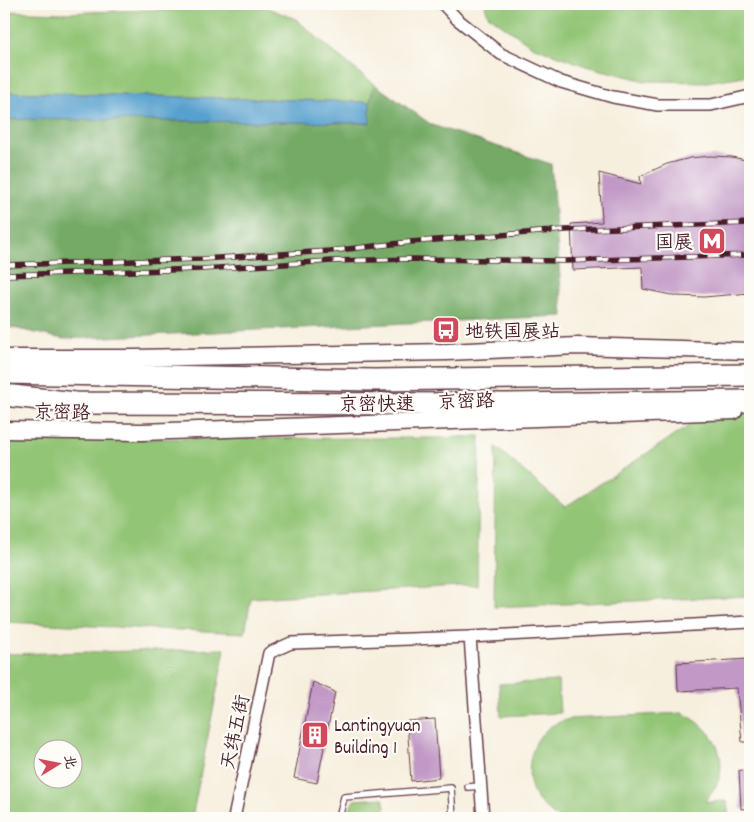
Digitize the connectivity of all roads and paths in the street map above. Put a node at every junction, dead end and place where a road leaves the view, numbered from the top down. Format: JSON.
{"nodes":[{"id":1,"x":443,"y":4,"type":"edge"},
{"id":2,"x":750,"y":96,"type":"edge"},
{"id":3,"x":750,"y":351,"type":"edge"},
{"id":4,"x":4,"y":358,"type":"edge"},
{"id":5,"x":4,"y":373,"type":"edge"},
{"id":6,"x":750,"y":375,"type":"edge"},
{"id":7,"x":4,"y":395,"type":"edge"},
{"id":8,"x":750,"y":401,"type":"edge"},
{"id":9,"x":750,"y":411,"type":"edge"},
{"id":10,"x":4,"y":430,"type":"edge"},
{"id":11,"x":750,"y":622,"type":"edge"},
{"id":12,"x":470,"y":636,"type":"junction"},
{"id":13,"x":480,"y":786,"type":"junction"},
{"id":14,"x":468,"y":787,"type":"dead end"},
{"id":15,"x":234,"y":818,"type":"edge"},
{"id":16,"x":339,"y":818,"type":"edge"},
{"id":17,"x":453,"y":818,"type":"edge"},
{"id":18,"x":482,"y":818,"type":"edge"}],
"edges":[{"from":1,"to":2,"type":"street"},
{"from":3,"to":4,"type":"main road"},
{"from":5,"to":6,"type":"highway","name":"京密快速"},
{"from":7,"to":8,"type":"highway","name":"京密快速"},
{"from":9,"to":10,"type":"main road","name":"京密路"},
{"from":11,"to":12,"type":"street"},
{"from":12,"to":13,"type":"street"},
{"from":12,"to":15,"type":"street","name":"天纬五街"},
{"from":13,"to":14,"type":"lane"},
{"from":13,"to":18,"type":"street"},
{"from":16,"to":17,"type":"lane"}]}
